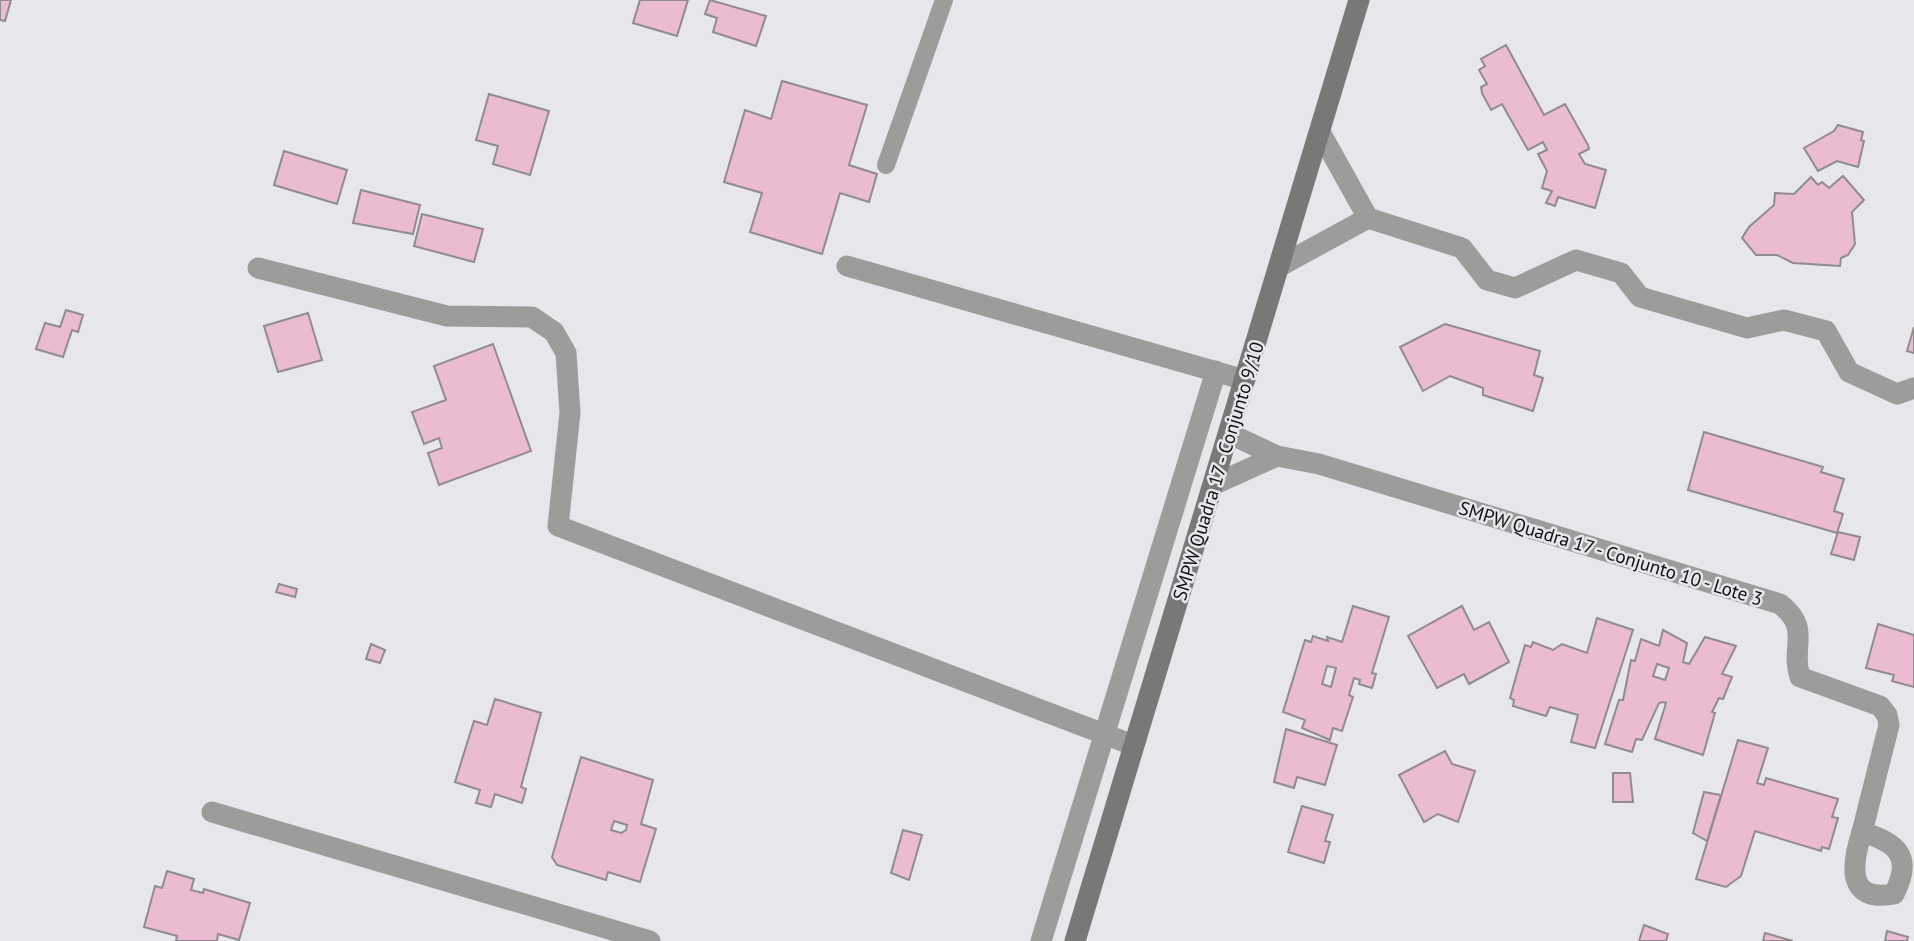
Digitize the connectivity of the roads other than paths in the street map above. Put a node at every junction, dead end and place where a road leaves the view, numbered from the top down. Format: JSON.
{"nodes":[{"id":1,"x":944,"y":0,"type":"edge"},
{"id":2,"x":1359,"y":0,"type":"edge"},
{"id":3,"x":1320,"y":132,"type":"junction"},
{"id":4,"x":886,"y":165,"type":"dead end"},
{"id":5,"x":1368,"y":218,"type":"junction"},
{"id":6,"x":847,"y":266,"type":"dead end"},
{"id":7,"x":1280,"y":266,"type":"junction"},
{"id":8,"x":258,"y":268,"type":"dead end"},
{"id":9,"x":1216,"y":371,"type":"junction"},
{"id":10,"x":1245,"y":380,"type":"junction"},
{"id":11,"x":1914,"y":388,"type":"edge"},
{"id":12,"x":1230,"y":434,"type":"junction"},
{"id":13,"x":1277,"y":456,"type":"junction"},
{"id":14,"x":1215,"y":484,"type":"junction"},
{"id":15,"x":1102,"y":734,"type":"junction"},
{"id":16,"x":1133,"y":745,"type":"junction"},
{"id":17,"x":212,"y":812,"type":"dead end"},
{"id":18,"x":1862,"y":832,"type":"dead end"},
{"id":19,"x":1073,"y":936,"type":"edge"},
{"id":20,"x":650,"y":941,"type":"edge"},
{"id":21,"x":1041,"y":941,"type":"edge"}],
"edges":[{"from":1,"to":4,"type":"lane"},
{"from":2,"to":3,"type":"street","name":"SMPW Quadra 17 - Conjunto 9/10"},
{"from":3,"to":5,"type":"street"},
{"from":3,"to":7,"type":"street","name":"SMPW Quadra 17 - Conjunto 9/10"},
{"from":5,"to":7,"type":"street"},
{"from":5,"to":11,"type":"street"},
{"from":6,"to":9,"type":"street"},
{"from":7,"to":10,"type":"street","name":"SMPW Quadra 17 - Conjunto 9/10"},
{"from":8,"to":15,"type":"street"},
{"from":9,"to":10,"type":"street"},
{"from":9,"to":15,"type":"street"},
{"from":10,"to":12,"type":"street","name":"SMPW Quadra 17 - Conjunto 9/10"},
{"from":12,"to":13,"type":"street","name":"SMPW Quadra 17 - Conjunto 10 - Lote 3"},
{"from":12,"to":14,"type":"street","name":"SMPW Quadra 17 - Conjunto 9/10"},
{"from":13,"to":14,"type":"street"},
{"from":13,"to":18,"type":"street","name":"SMPW Quadra 17 - Conjunto 10 - Lote 3"},
{"from":14,"to":16,"type":"street","name":"SMPW Quadra 17 - Conjunto 9/10"},
{"from":15,"to":16,"type":"street"},
{"from":15,"to":21,"type":"street"},
{"from":16,"to":19,"type":"street","name":"SMPW Quadra 17 - Conjunto 9/10"},
{"from":17,"to":20,"type":"street"}]}
